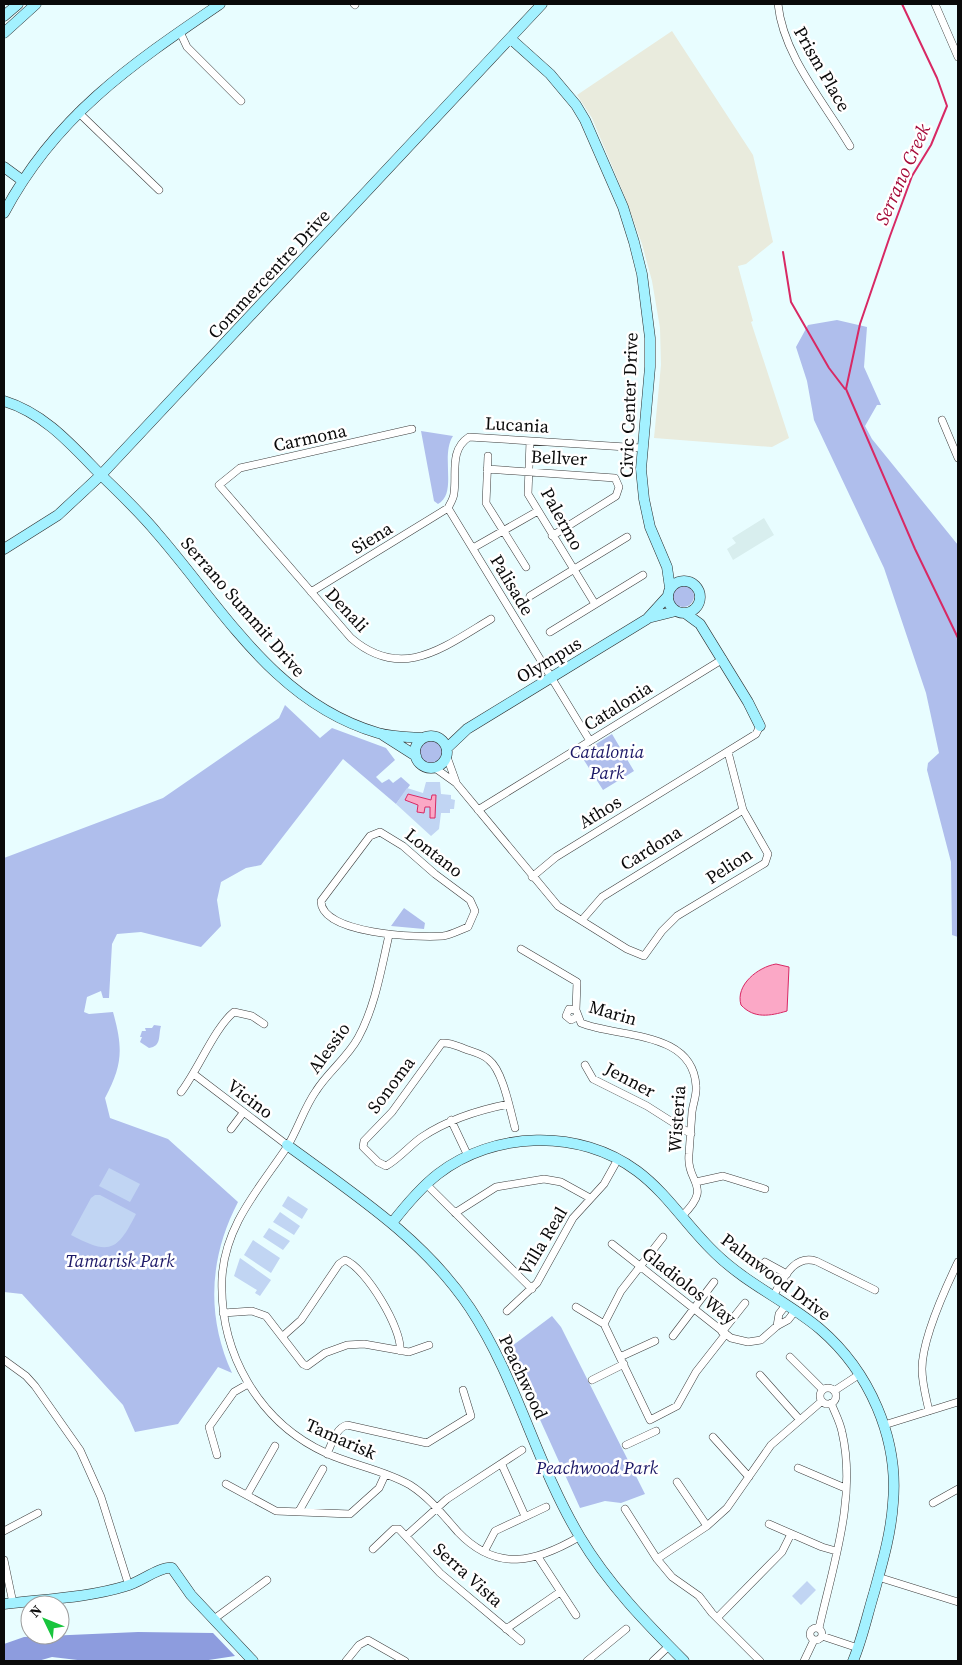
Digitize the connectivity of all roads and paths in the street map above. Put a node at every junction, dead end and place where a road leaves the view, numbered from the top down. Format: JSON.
{"nodes":[{"id":1,"x":18,"y":4,"type":"edge"},
{"id":2,"x":36,"y":4,"type":"edge"},
{"id":3,"x":220,"y":4,"type":"edge"},
{"id":4,"x":542,"y":4,"type":"edge"},
{"id":5,"x":778,"y":4,"type":"edge"},
{"id":6,"x":936,"y":4,"type":"edge"},
{"id":7,"x":4,"y":16,"type":"edge"},
{"id":8,"x":180,"y":32,"type":"junction"},
{"id":9,"x":4,"y":33,"type":"edge"},
{"id":10,"x":511,"y":39,"type":"junction"},
{"id":11,"x":958,"y":57,"type":"edge"},
{"id":12,"x":241,"y":101,"type":"dead end"},
{"id":13,"x":78,"y":112,"type":"junction"},
{"id":14,"x":850,"y":146,"type":"dead end"},
{"id":15,"x":4,"y":167,"type":"edge"},
{"id":16,"x":23,"y":180,"type":"junction"},
{"id":17,"x":159,"y":190,"type":"dead end"},
{"id":18,"x":4,"y":213,"type":"edge"},
{"id":19,"x":4,"y":401,"type":"edge"},
{"id":20,"x":942,"y":420,"type":"dead end"},
{"id":21,"x":412,"y":429,"type":"dead end"},
{"id":22,"x":530,"y":441,"type":"junction"},
{"id":23,"x":642,"y":448,"type":"junction"},
{"id":24,"x":488,"y":456,"type":"dead end"},
{"id":25,"x":958,"y":458,"type":"edge"},
{"id":26,"x":487,"y":469,"type":"junction"},
{"id":27,"x":528,"y":472,"type":"junction"},
{"id":28,"x":101,"y":476,"type":"junction"},
{"id":29,"x":219,"y":485,"type":"joint"},
{"id":30,"x":448,"y":508,"type":"junction"},
{"id":31,"x":538,"y":511,"type":"junction"},
{"id":32,"x":503,"y":531,"type":"junction"},
{"id":33,"x":552,"y":536,"type":"junction"},
{"id":34,"x":627,"y":537,"type":"dead end"},
{"id":35,"x":473,"y":548,"type":"junction"},
{"id":36,"x":4,"y":549,"type":"edge"},
{"id":37,"x":526,"y":567,"type":"dead end"},
{"id":38,"x":667,"y":567,"type":"junction"},
{"id":39,"x":573,"y":569,"type":"junction"},
{"id":40,"x":643,"y":575,"type":"dead end"},
{"id":41,"x":683,"y":580,"type":"junction"},
{"id":42,"x":311,"y":592,"type":"junction"},
{"id":43,"x":668,"y":593,"type":"junction"},
{"id":44,"x":530,"y":596,"type":"dead end"},
{"id":45,"x":595,"y":604,"type":"junction"},
{"id":46,"x":698,"y":604,"type":"junction"},
{"id":47,"x":680,"y":612,"type":"junction"},
{"id":48,"x":491,"y":619,"type":"dead end"},
{"id":49,"x":647,"y":619,"type":"junction"},
{"id":50,"x":700,"y":624,"type":"junction"},
{"id":51,"x":550,"y":632,"type":"dead end"},
{"id":52,"x":723,"y":659,"type":"junction"},
{"id":53,"x":551,"y":677,"type":"junction"},
{"id":54,"x":760,"y":726,"type":"joint"},
{"id":55,"x":467,"y":729,"type":"junction"},
{"id":56,"x":380,"y":733,"type":"junction"},
{"id":57,"x":438,"y":737,"type":"junction"},
{"id":58,"x":423,"y":738,"type":"junction"},
{"id":59,"x":590,"y":741,"type":"junction"},
{"id":60,"x":728,"y":752,"type":"junction"},
{"id":61,"x":447,"y":753,"type":"junction"},
{"id":62,"x":416,"y":756,"type":"junction"},
{"id":63,"x":435,"y":768,"type":"junction"},
{"id":64,"x":456,"y":783,"type":"junction"},
{"id":65,"x":478,"y":810,"type":"junction"},
{"id":66,"x":743,"y":810,"type":"junction"},
{"id":67,"x":532,"y":877,"type":"junction"},
{"id":68,"x":582,"y":920,"type":"junction"},
{"id":69,"x":389,"y":935,"type":"junction"},
{"id":70,"x":521,"y":949,"type":"dead end"},
{"id":71,"x":644,"y":956,"type":"joint"},
{"id":72,"x":264,"y":1024,"type":"dead end"},
{"id":73,"x":679,"y":1052,"type":"joint"},
{"id":74,"x":585,"y":1065,"type":"dead end"},
{"id":75,"x":194,"y":1075,"type":"junction"},
{"id":76,"x":181,"y":1092,"type":"dead end"},
{"id":77,"x":509,"y":1104,"type":"junction"},
{"id":78,"x":243,"y":1113,"type":"junction"},
{"id":79,"x":451,"y":1120,"type":"junction"},
{"id":80,"x":515,"y":1128,"type":"dead end"},
{"id":81,"x":231,"y":1129,"type":"dead end"},
{"id":82,"x":691,"y":1134,"type":"junction"},
{"id":83,"x":288,"y":1146,"type":"junction"},
{"id":84,"x":468,"y":1156,"type":"junction"},
{"id":85,"x":618,"y":1159,"type":"junction"},
{"id":86,"x":696,"y":1182,"type":"junction"},
{"id":87,"x":426,"y":1184,"type":"junction"},
{"id":88,"x":764,"y":1188,"type":"dead end"},
{"id":89,"x":590,"y":1198,"type":"junction"},
{"id":90,"x":455,"y":1213,"type":"junction"},
{"id":91,"x":682,"y":1216,"type":"junction"},
{"id":92,"x":392,"y":1222,"type":"junction"},
{"id":93,"x":663,"y":1237,"type":"dead end"},
{"id":94,"x":612,"y":1244,"type":"dead end"},
{"id":95,"x":765,"y":1262,"type":"dead end"},
{"id":96,"x":958,"y":1262,"type":"edge"},
{"id":97,"x":640,"y":1267,"type":"junction"},
{"id":98,"x":787,"y":1274,"type":"junction"},
{"id":99,"x":714,"y":1282,"type":"dead end"},
{"id":100,"x":532,"y":1289,"type":"junction"},
{"id":101,"x":875,"y":1290,"type":"dead end"},
{"id":102,"x":773,"y":1296,"type":"junction"},
{"id":103,"x":746,"y":1302,"type":"dead end"},
{"id":104,"x":786,"y":1305,"type":"junction"},
{"id":105,"x":576,"y":1307,"type":"dead end"},
{"id":106,"x":694,"y":1309,"type":"junction"},
{"id":107,"x":507,"y":1311,"type":"dead end"},
{"id":108,"x":795,"y":1311,"type":"junction"},
{"id":109,"x":223,"y":1313,"type":"junction"},
{"id":110,"x":604,"y":1324,"type":"junction"},
{"id":111,"x":777,"y":1326,"type":"junction"},
{"id":112,"x":724,"y":1333,"type":"junction"},
{"id":113,"x":283,"y":1336,"type":"junction"},
{"id":114,"x":673,"y":1336,"type":"dead end"},
{"id":115,"x":655,"y":1341,"type":"dead end"},
{"id":116,"x":429,"y":1345,"type":"dead end"},
{"id":117,"x":400,"y":1351,"type":"junction"},
{"id":118,"x":790,"y":1357,"type":"dead end"},
{"id":119,"x":4,"y":1360,"type":"edge"},
{"id":120,"x":622,"y":1361,"type":"junction"},
{"id":121,"x":860,"y":1374,"type":"junction"},
{"id":122,"x":760,"y":1375,"type":"dead end"},
{"id":123,"x":592,"y":1380,"type":"dead end"},
{"id":124,"x":248,"y":1384,"type":"junction"},
{"id":125,"x":463,"y":1390,"type":"dead end"},
{"id":126,"x":822,"y":1390,"type":"junction"},
{"id":127,"x":834,"y":1391,"type":"junction"},
{"id":128,"x":822,"y":1401,"type":"junction"},
{"id":129,"x":958,"y":1402,"type":"edge"},
{"id":130,"x":832,"y":1403,"type":"junction"},
{"id":131,"x":929,"y":1411,"type":"junction"},
{"id":132,"x":800,"y":1420,"type":"junction"},
{"id":133,"x":884,"y":1426,"type":"junction"},
{"id":134,"x":656,"y":1430,"type":"dead end"},
{"id":135,"x":713,"y":1437,"type":"dead end"},
{"id":136,"x":626,"y":1445,"type":"dead end"},
{"id":137,"x":275,"y":1446,"type":"dead end"},
{"id":138,"x":522,"y":1450,"type":"dead end"},
{"id":139,"x":327,"y":1454,"type":"junction"},
{"id":140,"x":217,"y":1455,"type":"dead end"},
{"id":141,"x":502,"y":1465,"type":"junction"},
{"id":142,"x":798,"y":1468,"type":"dead end"},
{"id":143,"x":323,"y":1469,"type":"dead end"},
{"id":144,"x":385,"y":1475,"type":"junction"},
{"id":145,"x":749,"y":1477,"type":"junction"},
{"id":146,"x":677,"y":1482,"type":"dead end"},
{"id":147,"x":226,"y":1484,"type":"dead end"},
{"id":148,"x":846,"y":1488,"type":"junction"},
{"id":149,"x":958,"y":1489,"type":"edge"},
{"id":150,"x":246,"y":1495,"type":"junction"},
{"id":151,"x":934,"y":1503,"type":"dead end"},
{"id":152,"x":546,"y":1506,"type":"dead end"},
{"id":153,"x":437,"y":1508,"type":"junction"},
{"id":154,"x":625,"y":1509,"type":"dead end"},
{"id":155,"x":300,"y":1511,"type":"junction"},
{"id":156,"x":38,"y":1513,"type":"dead end"},
{"id":157,"x":525,"y":1516,"type":"junction"},
{"id":158,"x":769,"y":1524,"type":"dead end"},
{"id":159,"x":707,"y":1526,"type":"junction"},
{"id":160,"x":4,"y":1531,"type":"edge"},
{"id":161,"x":791,"y":1534,"type":"junction"},
{"id":162,"x":406,"y":1536,"type":"junction"},
{"id":163,"x":579,"y":1537,"type":"junction"},
{"id":164,"x":374,"y":1549,"type":"dead end"},
{"id":165,"x":836,"y":1550,"type":"junction"},
{"id":166,"x":484,"y":1552,"type":"junction"},
{"id":167,"x":538,"y":1557,"type":"junction"},
{"id":168,"x":657,"y":1559,"type":"junction"},
{"id":169,"x":4,"y":1560,"type":"edge"},
{"id":170,"x":878,"y":1577,"type":"junction"},
{"id":171,"x":267,"y":1580,"type":"dead end"},
{"id":172,"x":129,"y":1586,"type":"junction"},
{"id":173,"x":560,"y":1592,"type":"junction"},
{"id":174,"x":958,"y":1602,"type":"edge"},
{"id":175,"x":8,"y":1604,"type":"edge"},
{"id":176,"x":576,"y":1615,"type":"dead end"},
{"id":177,"x":717,"y":1618,"type":"junction"},
{"id":178,"x":214,"y":1619,"type":"junction"},
{"id":179,"x":818,"y":1628,"type":"junction"},
{"id":180,"x":506,"y":1629,"type":"junction"},
{"id":181,"x":626,"y":1629,"type":"dead end"},
{"id":182,"x":822,"y":1636,"type":"junction"},
{"id":183,"x":814,"y":1640,"type":"junction"},
{"id":184,"x":521,"y":1641,"type":"dead end"},
{"id":185,"x":668,"y":1646,"type":"junction"},
{"id":186,"x":858,"y":1648,"type":"junction"},
{"id":187,"x":253,"y":1661,"type":"edge"},
{"id":188,"x":346,"y":1661,"type":"edge"},
{"id":189,"x":405,"y":1661,"type":"edge"},
{"id":190,"x":587,"y":1661,"type":"edge"},
{"id":191,"x":653,"y":1661,"type":"edge"},
{"id":192,"x":684,"y":1661,"type":"edge"},
{"id":193,"x":760,"y":1661,"type":"edge"},
{"id":194,"x":804,"y":1661,"type":"edge"},
{"id":195,"x":853,"y":1661,"type":"edge"}],
"edges":[{"from":1,"to":7,"type":"street"},
{"from":2,"to":9,"type":"street"},
{"from":3,"to":8,"type":"street"},
{"from":4,"to":10,"type":"street","name":"Commercentre Drive"},
{"from":5,"to":14,"type":"street","name":"Prism Place"},
{"from":6,"to":11,"type":"street"},
{"from":8,"to":12,"type":"street"},
{"from":8,"to":13,"type":"street"},
{"from":10,"to":23,"type":"street","name":"Civic Center Drive"},
{"from":10,"to":28,"type":"street","name":"Commercentre Drive"},
{"from":13,"to":16,"type":"street"},
{"from":13,"to":17,"type":"street"},
{"from":15,"to":16,"type":"street"},
{"from":16,"to":18,"type":"street"},
{"from":19,"to":28,"type":"street","name":"Serrano Summit Drive"},
{"from":20,"to":25,"type":"street"},
{"from":21,"to":29,"type":"street","name":"Carmona"},
{"from":22,"to":23,"type":"street","name":"Lucania"},
{"from":22,"to":27,"type":"street","name":"Palermo"},
{"from":22,"to":30,"type":"street","name":"Lucania"},
{"from":23,"to":38,"type":"street","name":"Civic Center Drive"},
{"from":24,"to":26,"type":"street"},
{"from":26,"to":27,"type":"street","name":"Bellver"},
{"from":26,"to":32,"type":"street"},
{"from":27,"to":31,"type":"street","name":"Palermo"},
{"from":27,"to":33,"type":"street","name":"Bellver"},
{"from":28,"to":36,"type":"street","name":"Commercentre Drive"},
{"from":28,"to":56,"type":"street","name":"Serrano Summit Drive"},
{"from":29,"to":42,"type":"street","name":"Denali"},
{"from":30,"to":35,"type":"street","name":"Palisade"},
{"from":30,"to":42,"type":"street","name":"Siena"},
{"from":31,"to":32,"type":"street"},
{"from":31,"to":33,"type":"street","name":"Palermo"},
{"from":32,"to":35,"type":"street"},
{"from":32,"to":37,"type":"street"},
{"from":33,"to":39,"type":"street","name":"Palermo"},
{"from":34,"to":39,"type":"street"},
{"from":35,"to":53,"type":"street","name":"Palisade"},
{"from":38,"to":41,"type":"street","name":"Civic Center Drive"},
{"from":38,"to":43,"type":"street","name":"Civic Center Drive"},
{"from":39,"to":44,"type":"street"},
{"from":39,"to":45,"type":"street","name":"Palermo"},
{"from":40,"to":45,"type":"street"},
{"from":41,"to":43,"type":"street"},
{"from":41,"to":46,"type":"street","name":"Civic Center Drive"},
{"from":42,"to":48,"type":"street","name":"Denali"},
{"from":43,"to":47,"type":"street","name":"Civic Center Drive"},
{"from":43,"to":49,"type":"street","name":"Olympus"},
{"from":45,"to":51,"type":"street"},
{"from":46,"to":47,"type":"street"},
{"from":46,"to":50,"type":"street","name":"Civic Center Drive"},
{"from":47,"to":49,"type":"street","name":"Olympus"},
{"from":47,"to":50,"type":"street","name":"Civic Center Drive"},
{"from":49,"to":53,"type":"street","name":"Olympus"},
{"from":50,"to":52,"type":"street","name":"Civic Center Drive"},
{"from":52,"to":54,"type":"street","name":"Civic Center Drive"},
{"from":52,"to":59,"type":"street","name":"Catalonia"},
{"from":53,"to":55,"type":"street","name":"Olympus"},
{"from":53,"to":59,"type":"street","name":"Palisade"},
{"from":54,"to":60,"type":"street","name":"Athos"},
{"from":55,"to":57,"type":"street","name":"Olympus"},
{"from":55,"to":61,"type":"street","name":"Olympus"},
{"from":56,"to":58,"type":"street","name":"Serrano Summit Drive"},
{"from":56,"to":62,"type":"street","name":"Serrano Summit Drive"},
{"from":57,"to":58,"type":"street","name":"Serrano Summit Drive"},
{"from":57,"to":61,"type":"street","name":"Serrano Summit Drive"},
{"from":58,"to":62,"type":"street"},
{"from":59,"to":65,"type":"street","name":"Catalonia"},
{"from":60,"to":66,"type":"street","name":"Pelion"},
{"from":60,"to":67,"type":"street","name":"Athos"},
{"from":61,"to":63,"type":"street"},
{"from":61,"to":64,"type":"street","name":"Serrano Summit Drive"},
{"from":62,"to":63,"type":"street","name":"Serrano Summit Drive"},
{"from":63,"to":64,"type":"street","name":"Serrano Summit Drive"},
{"from":64,"to":65,"type":"street","name":"Serrano Summit Drive"},
{"from":65,"to":67,"type":"street","name":"Serrano Summit Drive"},
{"from":66,"to":68,"type":"street","name":"Cardona"},
{"from":66,"to":71,"type":"street","name":"Pelion"},
{"from":67,"to":68,"type":"street","name":"Serrano Summit Drive"},
{"from":68,"to":71,"type":"street","name":"Serrano Summit Drive"},
{"from":69,"to":69,"type":"street","name":"Lontano"},
{"from":69,"to":83,"type":"street","name":"Alessio"},
{"from":70,"to":73,"type":"street","name":"Marin"},
{"from":72,"to":75,"type":"street"},
{"from":73,"to":82,"type":"street","name":"Wisteria"},
{"from":74,"to":82,"type":"street","name":"Jenner"},
{"from":75,"to":76,"type":"street"},
{"from":75,"to":78,"type":"street","name":"Vicino"},
{"from":77,"to":79,"type":"street"},
{"from":77,"to":79,"type":"street","name":"Sonoma"},
{"from":77,"to":80,"type":"street"},
{"from":78,"to":81,"type":"street"},
{"from":78,"to":83,"type":"street","name":"Vicino"},
{"from":79,"to":84,"type":"street"},
{"from":82,"to":86,"type":"street","name":"Wisteria"},
{"from":83,"to":92,"type":"street","name":"Peachwood"},
{"from":83,"to":109,"type":"street","name":"Tamarisk"},
{"from":84,"to":85,"type":"street","name":"Palmwood Drive"},
{"from":84,"to":87,"type":"street","name":"Palmwood Drive"},
{"from":85,"to":89,"type":"street","name":"Villa Real"},
{"from":85,"to":91,"type":"street","name":"Palmwood Drive"},
{"from":86,"to":88,"type":"street"},
{"from":86,"to":91,"type":"street"},
{"from":87,"to":90,"type":"street"},
{"from":87,"to":92,"type":"street","name":"Palmwood Drive"},
{"from":89,"to":90,"type":"street"},
{"from":89,"to":100,"type":"street","name":"Villa Real"},
{"from":90,"to":100,"type":"street"},
{"from":91,"to":102,"type":"street","name":"Palmwood Drive"},
{"from":92,"to":163,"type":"street","name":"Peachwood"},
{"from":93,"to":97,"type":"street"},
{"from":94,"to":97,"type":"street","name":"Gladiolos Way"},
{"from":95,"to":98,"type":"street"},
{"from":96,"to":131,"type":"street"},
{"from":97,"to":106,"type":"street","name":"Gladiolos Way"},
{"from":97,"to":110,"type":"street"},
{"from":98,"to":101,"type":"street"},
{"from":98,"to":102,"type":"street"},
{"from":99,"to":106,"type":"street"},
{"from":100,"to":107,"type":"street","name":"Villa Real"},
{"from":102,"to":104,"type":"street","name":"Palmwood Drive"},
{"from":103,"to":112,"type":"street"},
{"from":104,"to":108,"type":"street","name":"Palmwood Drive"},
{"from":104,"to":111,"type":"street"},
{"from":105,"to":110,"type":"street"},
{"from":106,"to":112,"type":"street","name":"Gladiolos Way"},
{"from":106,"to":114,"type":"street"},
{"from":108,"to":111,"type":"street","name":"Gladiolos Way"},
{"from":108,"to":121,"type":"street","name":"Palmwood Drive"},
{"from":109,"to":113,"type":"street"},
{"from":109,"to":124,"type":"street","name":"Tamarisk"},
{"from":110,"to":120,"type":"street"},
{"from":111,"to":112,"type":"street","name":"Gladiolos Way"},
{"from":112,"to":120,"type":"street"},
{"from":113,"to":117,"type":"street"},
{"from":113,"to":117,"type":"street"},
{"from":115,"to":120,"type":"street"},
{"from":116,"to":117,"type":"street"},
{"from":118,"to":126,"type":"street"},
{"from":119,"to":172,"type":"street"},
{"from":120,"to":123,"type":"street"},
{"from":121,"to":127,"type":"street"},
{"from":121,"to":133,"type":"street","name":"Palmwood Drive"},
{"from":122,"to":132,"type":"street"},
{"from":124,"to":139,"type":"street","name":"Tamarisk"},
{"from":124,"to":140,"type":"street"},
{"from":125,"to":139,"type":"street"},
{"from":126,"to":127,"type":"street"},
{"from":126,"to":128,"type":"street"},
{"from":127,"to":130,"type":"street"},
{"from":128,"to":130,"type":"street"},
{"from":128,"to":132,"type":"street"},
{"from":129,"to":131,"type":"street"},
{"from":130,"to":148,"type":"street"},
{"from":131,"to":133,"type":"street"},
{"from":132,"to":145,"type":"street"},
{"from":133,"to":170,"type":"street","name":"Palmwood Drive"},
{"from":134,"to":136,"type":"street"},
{"from":135,"to":145,"type":"street"},
{"from":137,"to":150,"type":"street"},
{"from":138,"to":141,"type":"street"},
{"from":139,"to":144,"type":"street","name":"Tamarisk"},
{"from":141,"to":153,"type":"street"},
{"from":141,"to":157,"type":"street"},
{"from":142,"to":148,"type":"street"},
{"from":143,"to":155,"type":"street"},
{"from":144,"to":153,"type":"street","name":"Tamarisk"},
{"from":144,"to":155,"type":"street"},
{"from":145,"to":159,"type":"street"},
{"from":146,"to":159,"type":"street"},
{"from":147,"to":150,"type":"street"},
{"from":148,"to":165,"type":"street"},
{"from":149,"to":151,"type":"street"},
{"from":150,"to":155,"type":"street"},
{"from":152,"to":157,"type":"street"},
{"from":153,"to":162,"type":"street"},
{"from":153,"to":166,"type":"street","name":"Tamarisk"},
{"from":154,"to":168,"type":"street"},
{"from":156,"to":160,"type":"street"},
{"from":157,"to":166,"type":"street"},
{"from":158,"to":161,"type":"street"},
{"from":159,"to":168,"type":"street"},
{"from":161,"to":165,"type":"street"},
{"from":161,"to":177,"type":"street"},
{"from":162,"to":164,"type":"street","name":"Serra Vista"},
{"from":162,"to":180,"type":"street","name":"Serra Vista"},
{"from":163,"to":167,"type":"street","name":"Tamarisk"},
{"from":163,"to":185,"type":"street","name":"Peachwood"},
{"from":165,"to":179,"type":"street"},
{"from":166,"to":167,"type":"street","name":"Tamarisk"},
{"from":167,"to":173,"type":"street"},
{"from":168,"to":177,"type":"street"},
{"from":169,"to":175,"type":"street"},
{"from":170,"to":174,"type":"street"},
{"from":170,"to":186,"type":"street","name":"Palmwood Drive"},
{"from":171,"to":178,"type":"street"},
{"from":172,"to":175,"type":"street"},
{"from":172,"to":178,"type":"street"},
{"from":173,"to":176,"type":"street"},
{"from":173,"to":180,"type":"street"},
{"from":177,"to":193,"type":"street"},
{"from":178,"to":187,"type":"street"},
{"from":179,"to":182,"type":"street"},
{"from":179,"to":183,"type":"street"},
{"from":180,"to":184,"type":"street","name":"Serra Vista"},
{"from":181,"to":190,"type":"street"},
{"from":182,"to":183,"type":"street"},
{"from":182,"to":186,"type":"street"},
{"from":183,"to":194,"type":"street"},
{"from":185,"to":191,"type":"street"},
{"from":185,"to":192,"type":"street","name":"Peachwood"},
{"from":186,"to":195,"type":"street","name":"Palmwood Drive"},
{"from":188,"to":189,"type":"street"}]}
